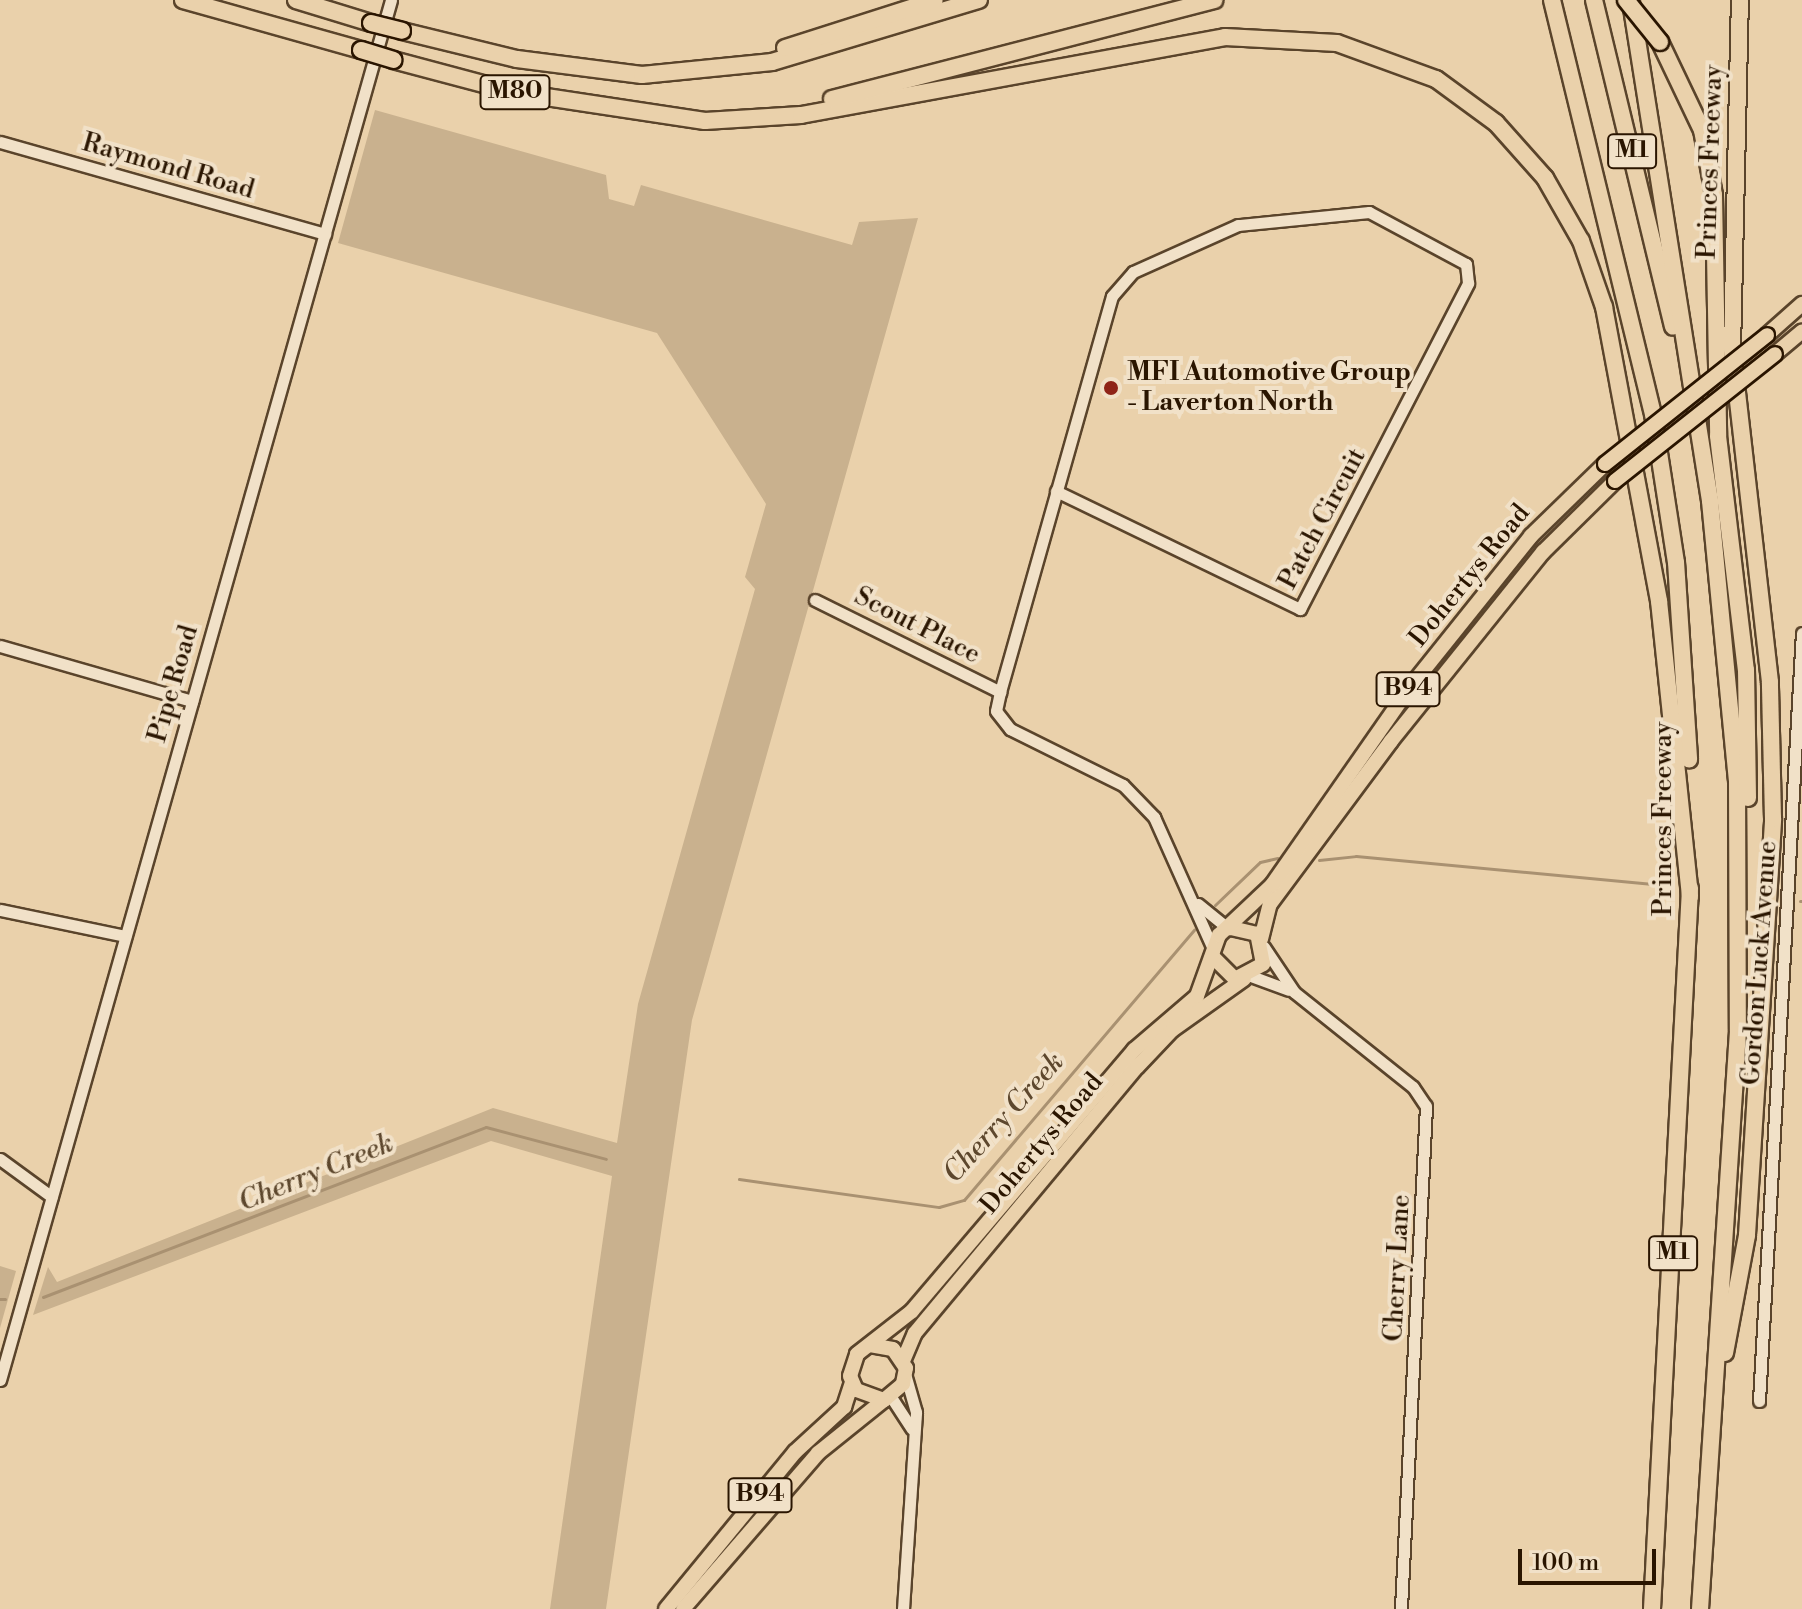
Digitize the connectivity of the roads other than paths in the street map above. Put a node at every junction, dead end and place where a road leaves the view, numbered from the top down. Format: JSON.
{"nodes":[{"id":1,"x":183,"y":0,"type":"edge"},
{"id":2,"x":296,"y":0,"type":"edge"},
{"id":3,"x":391,"y":0,"type":"edge"},
{"id":4,"x":935,"y":0,"type":"edge"},
{"id":5,"x":979,"y":0,"type":"edge"},
{"id":6,"x":1214,"y":0,"type":"edge"},
{"id":7,"x":1554,"y":0,"type":"edge"},
{"id":8,"x":1594,"y":0,"type":"edge"},
{"id":9,"x":1628,"y":0,"type":"edge"},
{"id":10,"x":1740,"y":0,"type":"edge"},
{"id":11,"x":642,"y":75,"type":"junction"},
{"id":12,"x":640,"y":112,"type":"junction"},
{"id":13,"x":0,"y":142,"type":"edge"},
{"id":14,"x":325,"y":234,"type":"junction"},
{"id":15,"x":1802,"y":304,"type":"edge"},
{"id":16,"x":1802,"y":331,"type":"edge"},
{"id":17,"x":1056,"y":491,"type":"junction"},
{"id":18,"x":1710,"y":501,"type":"junction"},
{"id":19,"x":815,"y":600,"type":"dead end"},
{"id":20,"x":1802,"y":633,"type":"edge"},
{"id":21,"x":0,"y":646,"type":"edge"},
{"id":22,"x":1000,"y":692,"type":"junction"},
{"id":23,"x":192,"y":701,"type":"junction"},
{"id":24,"x":1690,"y":896,"type":"junction"},
{"id":25,"x":1197,"y":904,"type":"junction"},
{"id":26,"x":0,"y":910,"type":"edge"},
{"id":27,"x":1230,"y":929,"type":"junction"},
{"id":28,"x":125,"y":936,"type":"junction"},
{"id":29,"x":1263,"y":943,"type":"junction"},
{"id":30,"x":1213,"y":952,"type":"junction"},
{"id":31,"x":1248,"y":977,"type":"junction"},
{"id":32,"x":1294,"y":992,"type":"junction"},
{"id":33,"x":1738,"y":1031,"type":"junction"},
{"id":34,"x":0,"y":1159,"type":"edge"},
{"id":35,"x":52,"y":1197,"type":"junction"},
{"id":36,"x":870,"y":1345,"type":"junction"},
{"id":37,"x":904,"y":1369,"type":"junction"},
{"id":38,"x":0,"y":1380,"type":"edge"},
{"id":39,"x":852,"y":1383,"type":"junction"},
{"id":40,"x":888,"y":1398,"type":"junction"},
{"id":41,"x":1759,"y":1401,"type":"dead end"},
{"id":42,"x":1712,"y":1423,"type":"junction"},
{"id":43,"x":913,"y":1434,"type":"junction"},
{"id":44,"x":666,"y":1609,"type":"edge"},
{"id":45,"x":683,"y":1609,"type":"edge"},
{"id":46,"x":903,"y":1609,"type":"edge"},
{"id":47,"x":1401,"y":1609,"type":"edge"},
{"id":48,"x":1652,"y":1609,"type":"edge"},
{"id":49,"x":1700,"y":1609,"type":"edge"}],
"edges":[{"from":1,"to":12,"type":"highway","number":"M80","bridge":true},
{"from":2,"to":11,"type":"highway","number":"M80","bridge":true},
{"from":3,"to":14,"type":"street","name":"Pipe Road"},
{"from":4,"to":11,"type":"highway"},
{"from":5,"to":11,"type":"highway"},
{"from":6,"to":12,"type":"highway"},
{"from":7,"to":24,"type":"highway","name":"Princes Freeway","number":"M1"},
{"from":8,"to":18,"type":"highway","number":"M1"},
{"from":9,"to":18,"type":"highway"},
{"from":9,"to":33,"type":"highway","bridge":true},
{"from":10,"to":42,"type":"highway","name":"Princes Freeway","number":"M1"},
{"from":12,"to":24,"type":"highway"},
{"from":13,"to":14,"type":"street","name":"Raymond Road"},
{"from":14,"to":23,"type":"street","name":"Pipe Road"},
{"from":15,"to":27,"type":"main road","name":"Dohertys Road","number":"B94","bridge":true},
{"from":16,"to":29,"type":"main road","name":"Dohertys Road","number":"B94","bridge":true},
{"from":17,"to":17,"type":"street","name":"Patch Circuit"},
{"from":17,"to":22,"type":"street","name":"Patch Circuit"},
{"from":18,"to":33,"type":"highway","name":"Princes Freeway","number":"M1"},
{"from":19,"to":22,"type":"street","name":"Scout Place"},
{"from":20,"to":41,"type":"street","name":"Gordon Luck Avenue"},
{"from":21,"to":23,"type":"street"},
{"from":22,"to":25,"type":"street"},
{"from":23,"to":28,"type":"street","name":"Pipe Road"},
{"from":24,"to":48,"type":"highway","name":"Princes Freeway","number":"M1"},
{"from":25,"to":27,"type":"street"},
{"from":25,"to":30,"type":"street"},
{"from":26,"to":28,"type":"street"},
{"from":27,"to":29,"type":"main road"},
{"from":27,"to":30,"type":"main road","number":"B94"},
{"from":28,"to":35,"type":"street","name":"Pipe Road"},
{"from":29,"to":31,"type":"main road","number":"B94"},
{"from":29,"to":32,"type":"street","name":"Cherry Lane"},
{"from":30,"to":31,"type":"main road"},
{"from":30,"to":36,"type":"main road","name":"Dohertys Road","number":"B94"},
{"from":31,"to":32,"type":"street","name":"Cherry Lane"},
{"from":31,"to":37,"type":"main road","name":"Dohertys Road","number":"B94"},
{"from":32,"to":47,"type":"street","name":"Cherry Lane"},
{"from":33,"to":42,"type":"highway","name":"Princes Freeway","number":"M1"},
{"from":34,"to":35,"type":"street"},
{"from":35,"to":38,"type":"street","name":"Pipe Road"},
{"from":36,"to":37,"type":"main road"},
{"from":36,"to":39,"type":"main road","number":"B94"},
{"from":37,"to":40,"type":"main road","number":"B94"},
{"from":37,"to":43,"type":"street"},
{"from":39,"to":40,"type":"main road"},
{"from":39,"to":44,"type":"main road","number":"B94"},
{"from":40,"to":43,"type":"street"},
{"from":40,"to":45,"type":"main road","number":"B94"},
{"from":42,"to":49,"type":"highway","name":"Princes Freeway","number":"M1"},
{"from":43,"to":46,"type":"street"}]}
